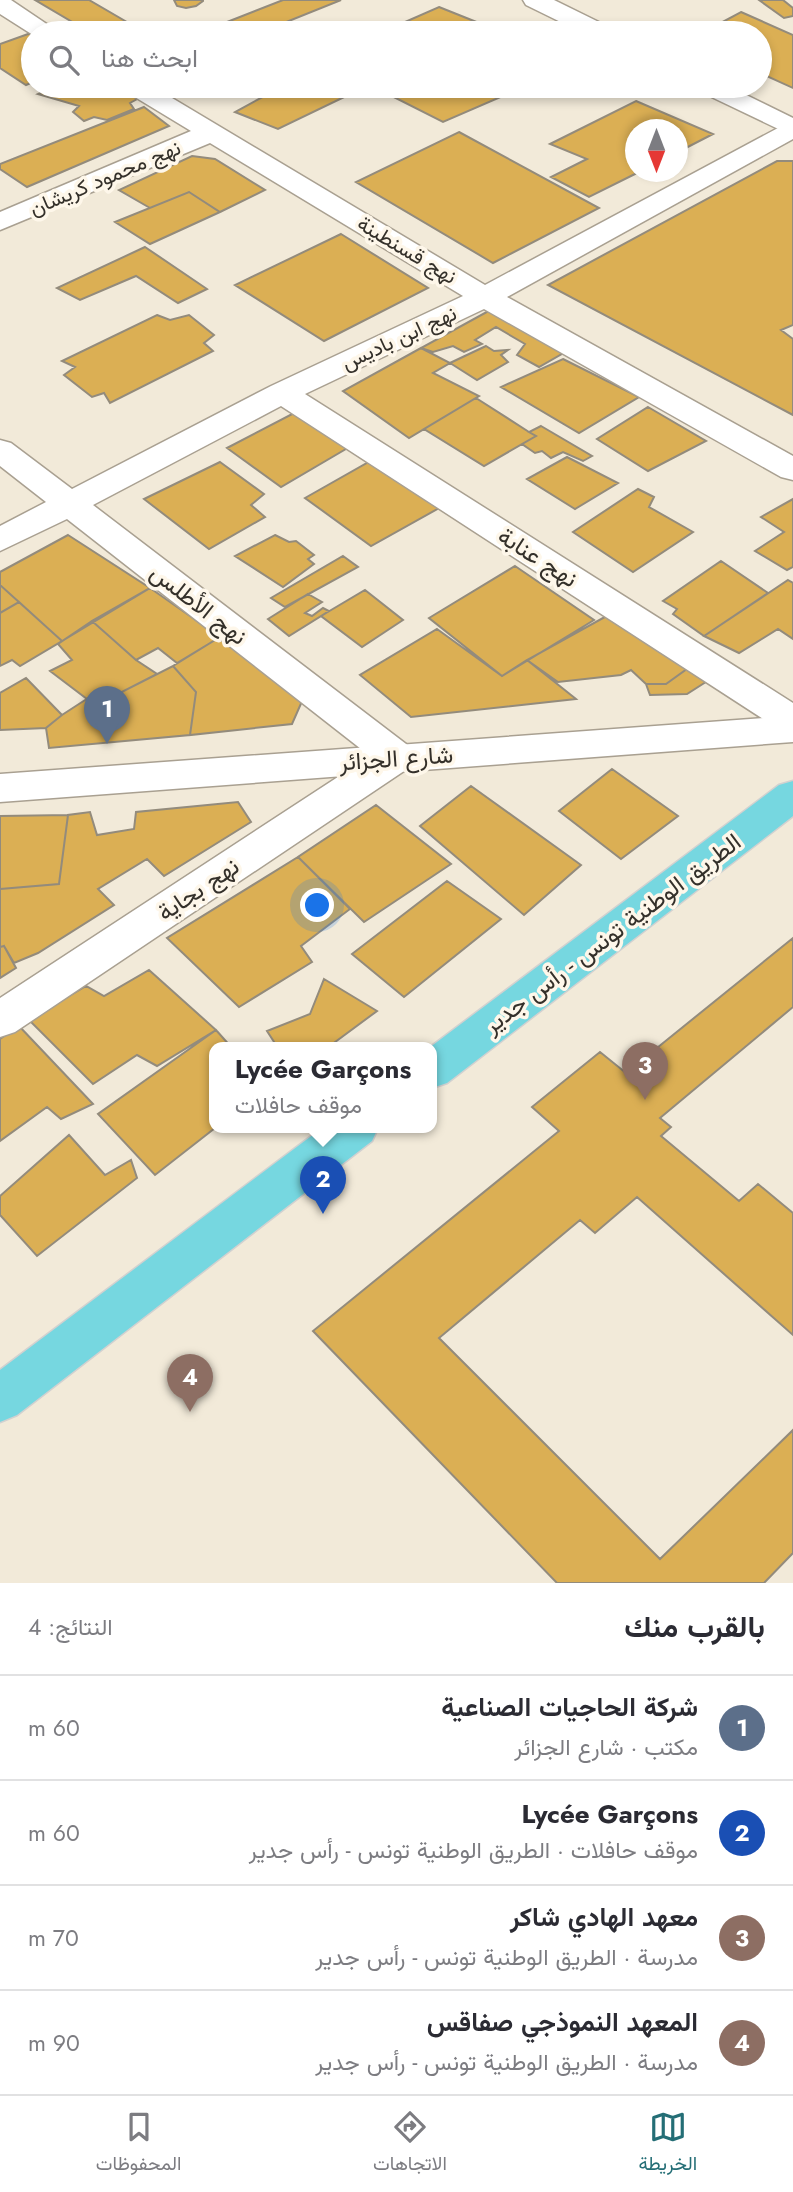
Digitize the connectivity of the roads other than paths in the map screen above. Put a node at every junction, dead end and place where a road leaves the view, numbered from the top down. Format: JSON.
{"nodes":[{"id":1,"x":535,"y":0,"type":"edge"},
{"id":2,"x":0,"y":4,"type":"edge"},
{"id":3,"x":28,"y":21,"type":"edge"},
{"id":4,"x":578,"y":21,"type":"edge"},
{"id":5,"x":153,"y":98,"type":"edge"},
{"id":6,"x":732,"y":98,"type":"edge"},
{"id":7,"x":793,"y":128,"type":"edge"},
{"id":8,"x":210,"y":133,"type":"junction"},
{"id":9,"x":0,"y":222,"type":"edge"},
{"id":10,"x":485,"y":297,"type":"junction"},
{"id":11,"x":282,"y":393,"type":"junction"},
{"id":12,"x":0,"y":450,"type":"edge"},
{"id":13,"x":793,"y":470,"type":"edge"},
{"id":14,"x":70,"y":504,"type":"junction"},
{"id":15,"x":0,"y":540,"type":"edge"},
{"id":16,"x":793,"y":721,"type":"edge"},
{"id":17,"x":793,"y":729,"type":"edge"},
{"id":18,"x":397,"y":757,"type":"junction"},
{"id":19,"x":0,"y":788,"type":"edge"},
{"id":20,"x":793,"y":795,"type":"edge"},
{"id":21,"x":0,"y":1020,"type":"edge"},
{"id":22,"x":437,"y":1066,"type":"edge"},
{"id":23,"x":349,"y":1133,"type":"edge"},
{"id":24,"x":3,"y":1391,"type":"edge"}],
"edges":[{"from":1,"to":4,"type":"street"},
{"from":2,"to":3,"type":"street"},
{"from":5,"to":8,"type":"street","name":"نهج قسنطينة"},
{"from":6,"to":7,"type":"street"},
{"from":7,"to":10,"type":"street","name":"نهج ابن باديس"},
{"from":8,"to":9,"type":"street","name":"نهج محمود كريشان"},
{"from":8,"to":10,"type":"street","name":"نهج قسنطينة"},
{"from":10,"to":11,"type":"street","name":"نهج ابن باديس"},
{"from":10,"to":13,"type":"street","name":"نهج قسنطينة"},
{"from":11,"to":14,"type":"street","name":"نهج ابن باديس"},
{"from":11,"to":16,"type":"street","name":"نهج عنابة"},
{"from":12,"to":14,"type":"street","name":"نهج الأطلس"},
{"from":14,"to":15,"type":"street","name":"نهج ابن باديس"},
{"from":14,"to":18,"type":"street","name":"نهج الأطلس"},
{"from":17,"to":18,"type":"street","name":"شارع الجزائر"},
{"from":18,"to":19,"type":"street","name":"شارع الجزائر"},
{"from":18,"to":21,"type":"street","name":"نهج بجاية"},
{"from":20,"to":22,"type":"main road","name":"الطريق الوطنية تونس - رأس جدير"},
{"from":23,"to":24,"type":"main road"}]}
